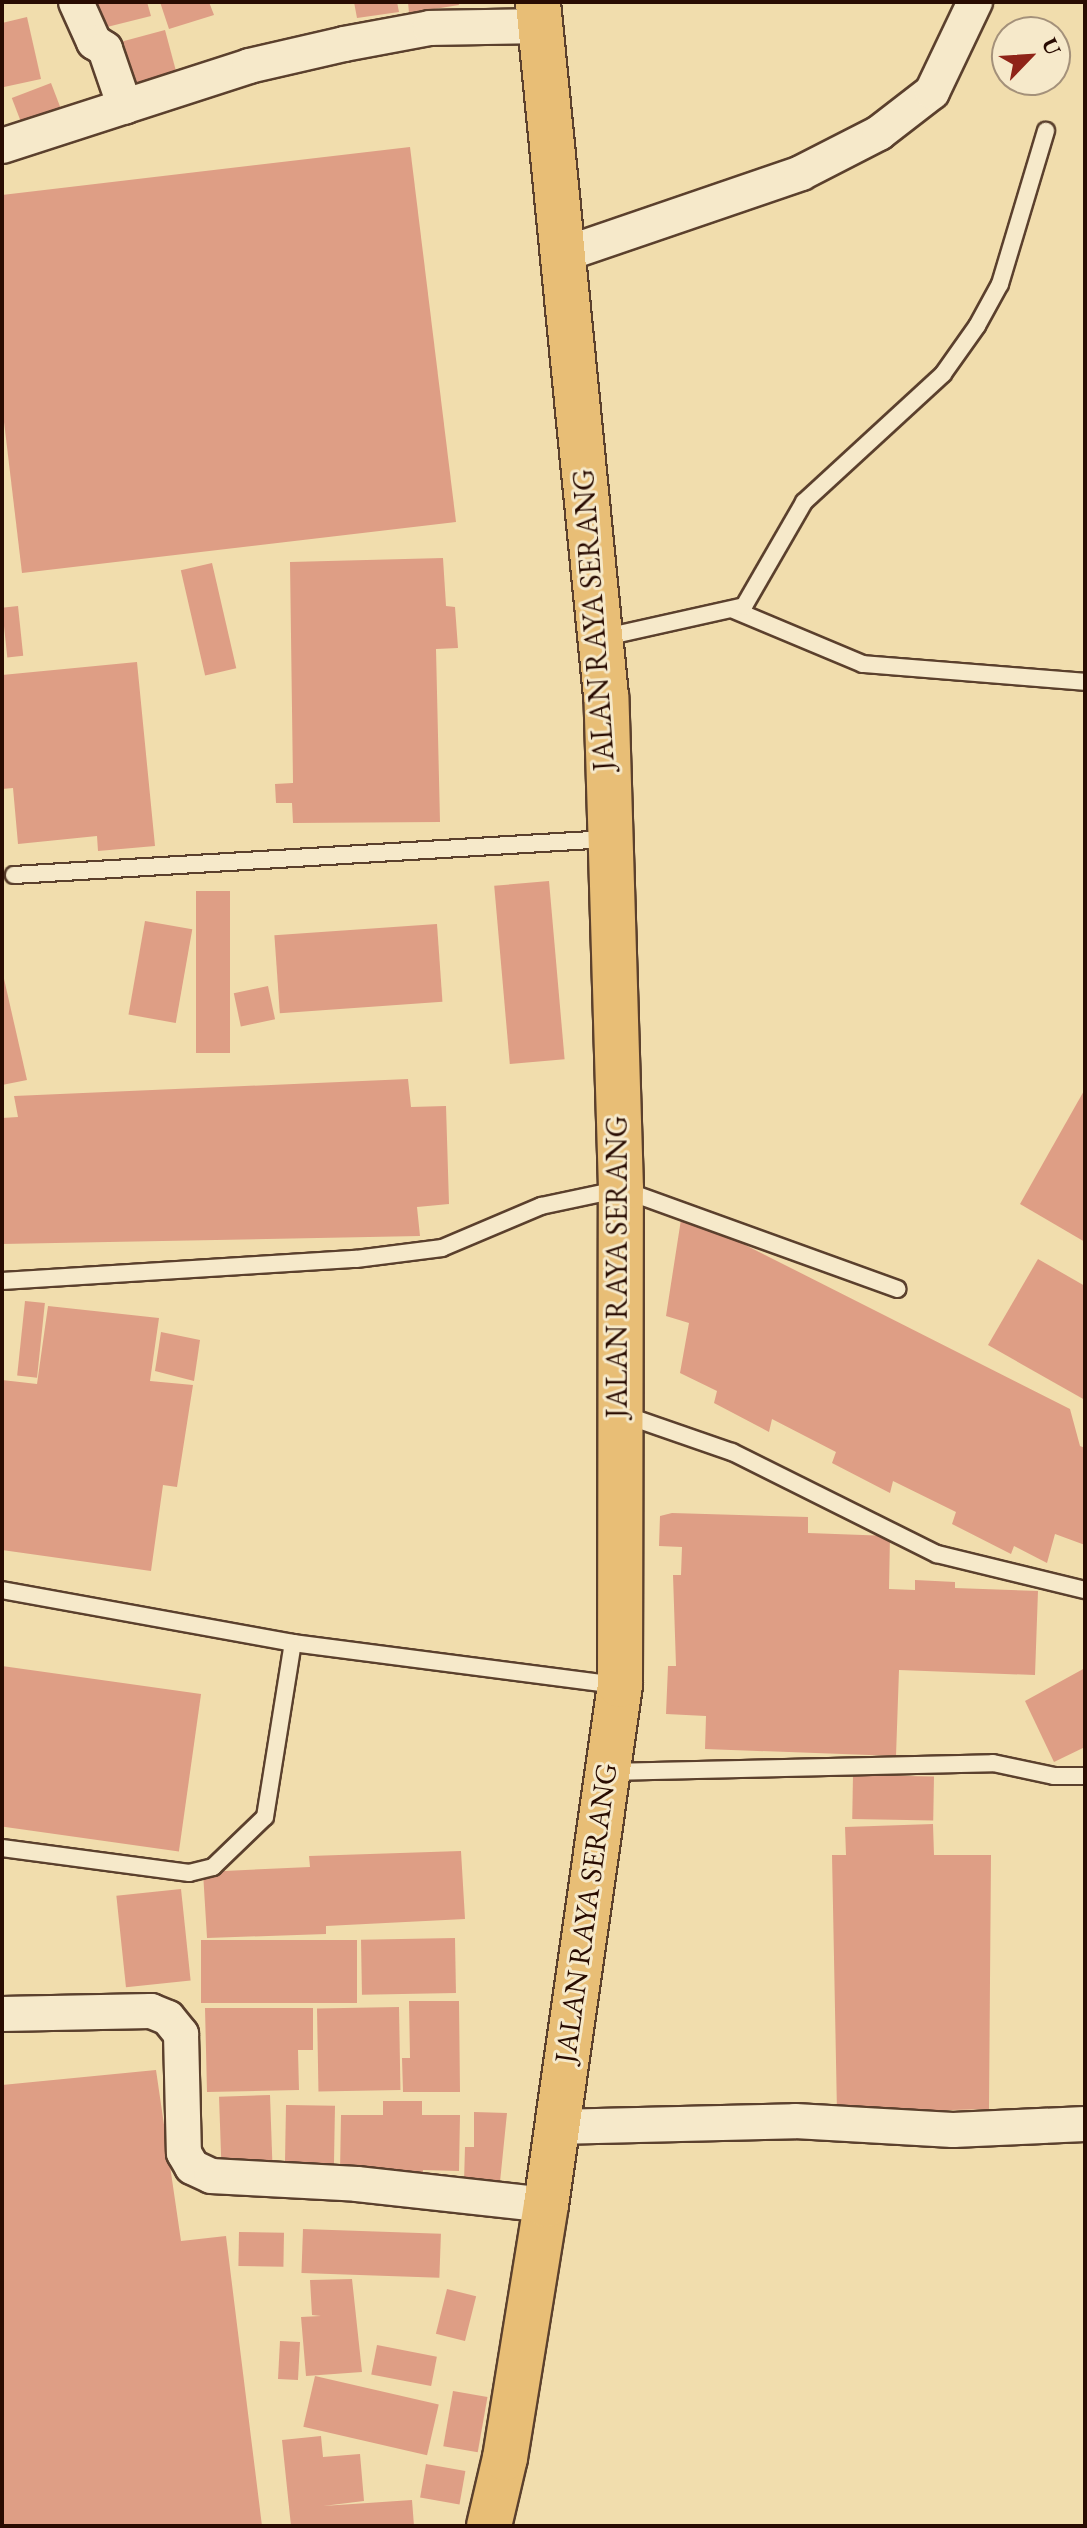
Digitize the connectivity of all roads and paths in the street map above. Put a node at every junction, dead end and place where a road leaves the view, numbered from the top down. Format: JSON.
{"nodes":[{"id":1,"x":76,"y":2,"type":"edge"},
{"id":2,"x":975,"y":2,"type":"edge"},
{"id":3,"x":539,"y":14,"type":"edge"},
{"id":4,"x":125,"y":107,"type":"junction"},
{"id":5,"x":1046,"y":131,"type":"dead end"},
{"id":6,"x":2,"y":146,"type":"edge"},
{"id":7,"x":562,"y":255,"type":"junction"},
{"id":8,"x":734,"y":610,"type":"junction"},
{"id":9,"x":600,"y":638,"type":"junction"},
{"id":10,"x":1085,"y":682,"type":"edge"},
{"id":11,"x":607,"y":839,"type":"junction"},
{"id":12,"x":14,"y":875,"type":"dead end"},
{"id":13,"x":621,"y":1189,"type":"junction"},
{"id":14,"x":2,"y":1281,"type":"edge"},
{"id":15,"x":898,"y":1289,"type":"dead end"},
{"id":16,"x":617,"y":1413,"type":"junction"},
{"id":17,"x":2,"y":1590,"type":"edge"},
{"id":18,"x":1085,"y":1590,"type":"edge"},
{"id":19,"x":293,"y":1643,"type":"junction"},
{"id":20,"x":620,"y":1685,"type":"junction"},
{"id":21,"x":607,"y":1772,"type":"junction"},
{"id":22,"x":1085,"y":1776,"type":"edge"},
{"id":23,"x":2,"y":1848,"type":"edge"},
{"id":24,"x":2,"y":2014,"type":"edge"},
{"id":25,"x":1085,"y":2124,"type":"edge"},
{"id":26,"x":555,"y":2127,"type":"junction"},
{"id":27,"x":546,"y":2205,"type":"junction"},
{"id":28,"x":489,"y":2526,"type":"edge"}],
"edges":[{"from":1,"to":4,"type":"street"},
{"from":2,"to":7,"type":"street"},
{"from":3,"to":4,"type":"street"},
{"from":3,"to":7,"type":"highway","name":"JALAN RAYA SERANG"},
{"from":4,"to":6,"type":"street"},
{"from":5,"to":8,"type":"lane"},
{"from":7,"to":9,"type":"highway","name":"JALAN RAYA SERANG"},
{"from":8,"to":9,"type":"lane"},
{"from":8,"to":10,"type":"lane"},
{"from":9,"to":11,"type":"highway","name":"JALAN RAYA SERANG"},
{"from":11,"to":12,"type":"lane"},
{"from":11,"to":13,"type":"highway","name":"JALAN RAYA SERANG"},
{"from":13,"to":14,"type":"lane"},
{"from":13,"to":15,"type":"lane"},
{"from":13,"to":16,"type":"highway","name":"JALAN RAYA SERANG"},
{"from":16,"to":18,"type":"lane"},
{"from":16,"to":20,"type":"highway","name":"JALAN RAYA SERANG"},
{"from":17,"to":19,"type":"lane"},
{"from":19,"to":20,"type":"lane"},
{"from":19,"to":23,"type":"lane"},
{"from":20,"to":21,"type":"highway","name":"JALAN RAYA SERANG"},
{"from":21,"to":22,"type":"lane"},
{"from":21,"to":26,"type":"highway","name":"JALAN RAYA SERANG"},
{"from":24,"to":27,"type":"street"},
{"from":25,"to":26,"type":"street"},
{"from":26,"to":27,"type":"highway","name":"JALAN RAYA SERANG"},
{"from":27,"to":28,"type":"highway","name":"JALAN RAYA SERANG"}]}
